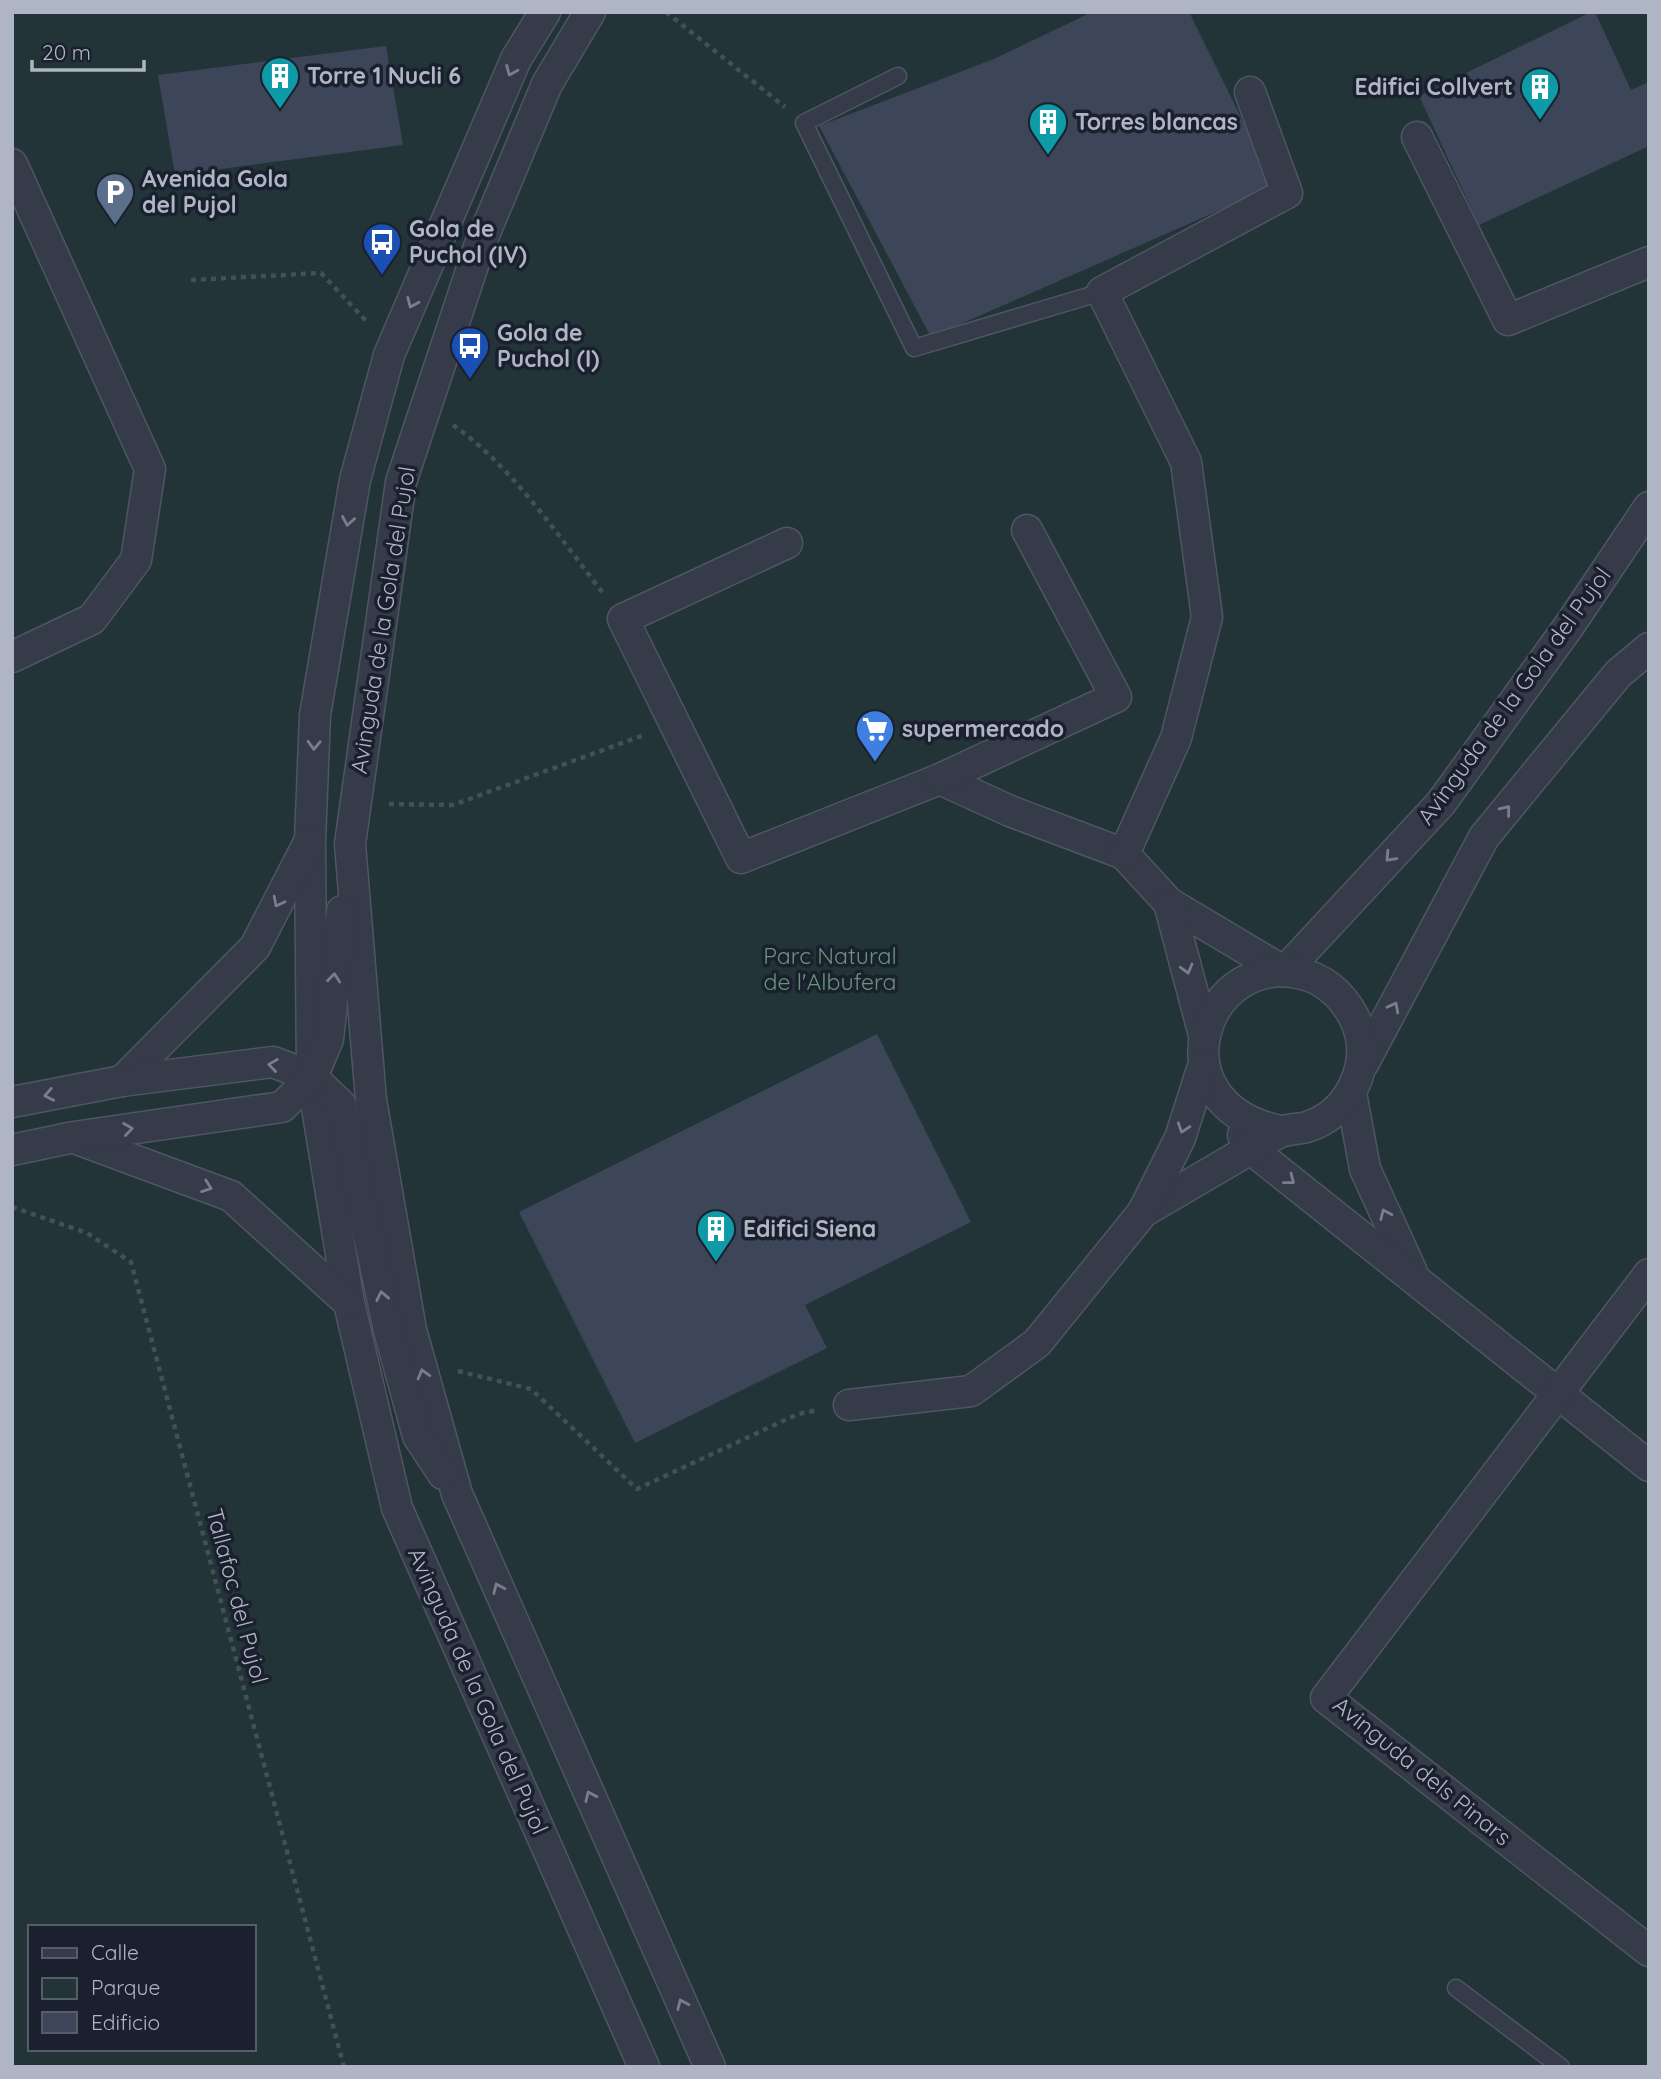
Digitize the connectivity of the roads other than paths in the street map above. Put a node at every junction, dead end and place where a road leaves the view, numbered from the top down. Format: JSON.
{"nodes":[{"id":1,"x":545,"y":12,"type":"edge"},
{"id":2,"x":590,"y":12,"type":"edge"},
{"id":3,"x":898,"y":76,"type":"dead end"},
{"id":4,"x":1250,"y":92,"type":"dead end"},
{"id":5,"x":1418,"y":137,"type":"dead end"},
{"id":6,"x":12,"y":164,"type":"edge"},
{"id":7,"x":1649,"y":261,"type":"edge"},
{"id":8,"x":1102,"y":292,"type":"junction"},
{"id":9,"x":1649,"y":507,"type":"edge"},
{"id":10,"x":1027,"y":530,"type":"dead end"},
{"id":11,"x":787,"y":543,"type":"dead end"},
{"id":12,"x":1649,"y":648,"type":"edge"},
{"id":13,"x":12,"y":657,"type":"edge"},
{"id":14,"x":940,"y":779,"type":"junction"},
{"id":15,"x":310,"y":841,"type":"junction"},
{"id":16,"x":349,"y":844,"type":"junction"},
{"id":17,"x":1124,"y":854,"type":"junction"},
{"id":18,"x":1169,"y":903,"type":"junction"},
{"id":19,"x":1284,"y":971,"type":"junction"},
{"id":20,"x":1204,"y":1049,"type":"junction"},
{"id":21,"x":312,"y":1077,"type":"junction"},
{"id":22,"x":1356,"y":1080,"type":"junction"},
{"id":23,"x":122,"y":1081,"type":"junction"},
{"id":24,"x":12,"y":1102,"type":"edge"},
{"id":25,"x":1230,"y":1111,"type":"junction"},
{"id":26,"x":1280,"y":1131,"type":"junction"},
{"id":27,"x":74,"y":1137,"type":"junction"},
{"id":28,"x":1251,"y":1149,"type":"junction"},
{"id":29,"x":12,"y":1150,"type":"edge"},
{"id":30,"x":1143,"y":1212,"type":"junction"},
{"id":31,"x":1649,"y":1274,"type":"edge"},
{"id":32,"x":1413,"y":1276,"type":"junction"},
{"id":33,"x":349,"y":1303,"type":"junction"},
{"id":34,"x":1557,"y":1392,"type":"junction"},
{"id":35,"x":849,"y":1405,"type":"road end"},
{"id":36,"x":1649,"y":1466,"type":"edge"},
{"id":37,"x":457,"y":1494,"type":"junction"},
{"id":38,"x":1649,"y":1951,"type":"edge"},
{"id":39,"x":1456,"y":1988,"type":"dead end"},
{"id":40,"x":644,"y":2067,"type":"edge"},
{"id":41,"x":710,"y":2067,"type":"edge"},
{"id":42,"x":1561,"y":2067,"type":"edge"}],
"edges":[{"from":1,"to":15,"type":"street","name":"Avinguda de la Gola del Pujol","one_way":true},
{"from":2,"to":16,"type":"street","name":"Avinguda de la Gola del Pujol"},
{"from":3,"to":8,"type":"lane"},
{"from":4,"to":8,"type":"street"},
{"from":5,"to":7,"type":"street"},
{"from":6,"to":13,"type":"street"},
{"from":8,"to":17,"type":"street"},
{"from":9,"to":19,"type":"street","name":"Avinguda de la Gola del Pujol","one_way":true},
{"from":10,"to":14,"type":"street"},
{"from":11,"to":14,"type":"street"},
{"from":22,"to":12,"type":"street","one_way":true},
{"from":14,"to":17,"type":"street"},
{"from":15,"to":21,"type":"street","name":"Avinguda de la Gola del Pujol"},
{"from":15,"to":23,"type":"street","name":"Avinguda de la Gola del Pujol","one_way":true},
{"from":21,"to":16,"type":"street","name":"Avinguda de la Gola del Pujol","one_way":true},
{"from":37,"to":16,"type":"street","name":"Avinguda de la Gola del Pujol","one_way":true},
{"from":17,"to":18,"type":"street"},
{"from":18,"to":19,"type":"street"},
{"from":18,"to":20,"type":"street","one_way":true},
{"from":19,"to":20,"type":"street"},
{"from":19,"to":22,"type":"street"},
{"from":20,"to":25,"type":"street"},
{"from":20,"to":30,"type":"street","one_way":true},
{"from":21,"to":23,"type":"street","name":"Avinguda de la Gola del Pujol","one_way":true},
{"from":27,"to":21,"type":"street","name":"Avinguda de la Gola del Pujol","one_way":true},
{"from":21,"to":33,"type":"street","name":"Avinguda de la Gola del Pujol"},
{"from":37,"to":21,"type":"street","name":"Avinguda de la Gola del Pujol","one_way":true},
{"from":22,"to":26,"type":"street"},
{"from":32,"to":22,"type":"street","one_way":true},
{"from":23,"to":24,"type":"street","name":"Avinguda de la Gola del Pujol","one_way":true},
{"from":25,"to":26,"type":"street"},
{"from":25,"to":28,"type":"street"},
{"from":26,"to":28,"type":"street"},
{"from":27,"to":29,"type":"street","name":"Avinguda de la Gola del Pujol"},
{"from":27,"to":33,"type":"street","one_way":true},
{"from":28,"to":30,"type":"street"},
{"from":28,"to":32,"type":"street","one_way":true},
{"from":30,"to":35,"type":"street"},
{"from":31,"to":34,"type":"street","name":"Avinguda dels Pinars"},
{"from":32,"to":34,"type":"street"},
{"from":33,"to":40,"type":"street","name":"Avinguda de la Gola del Pujol"},
{"from":34,"to":36,"type":"street"},
{"from":34,"to":38,"type":"street","name":"Avinguda dels Pinars"},
{"from":41,"to":37,"type":"street","name":"Avinguda de la Gola del Pujol","one_way":true},
{"from":39,"to":42,"type":"lane"}]}
